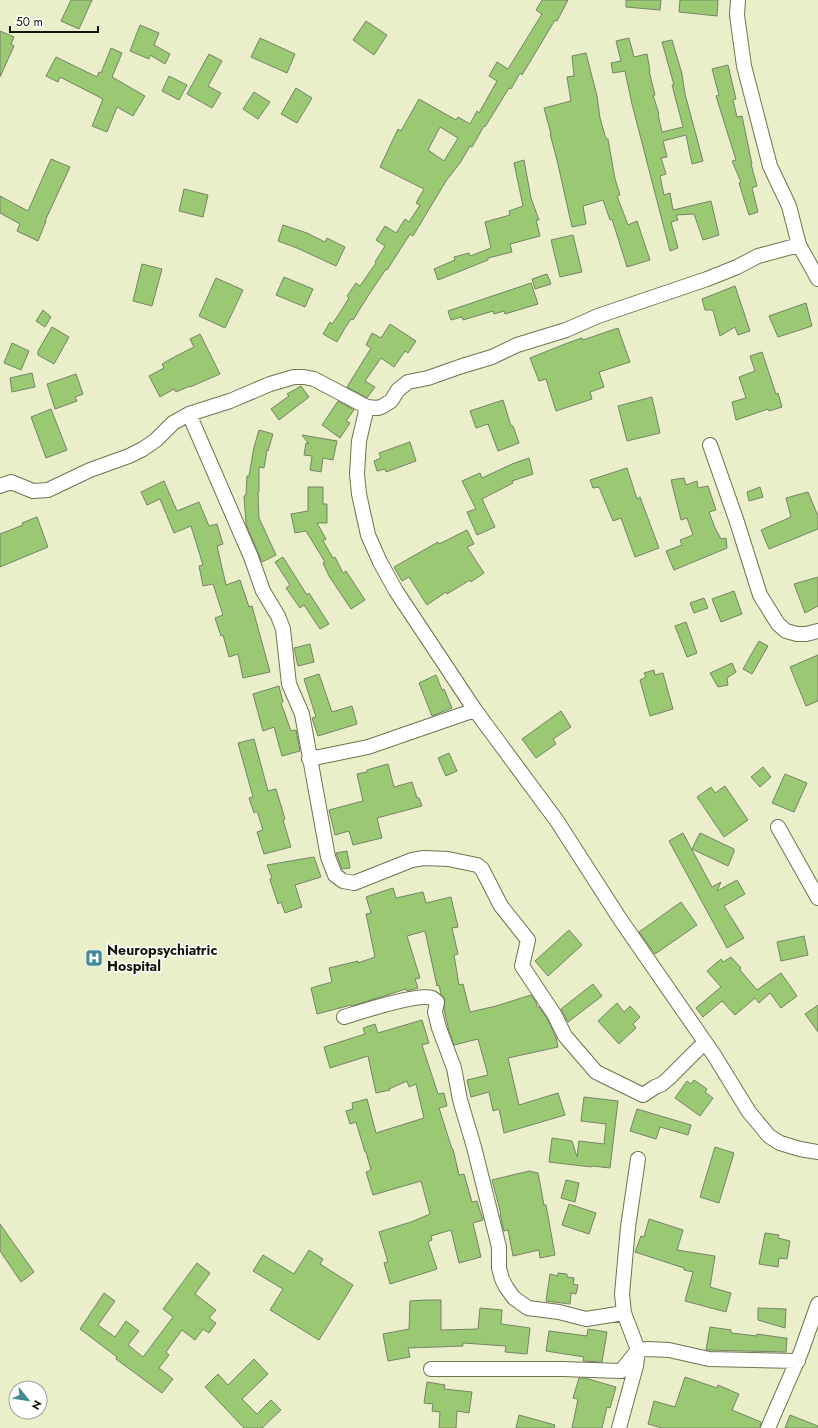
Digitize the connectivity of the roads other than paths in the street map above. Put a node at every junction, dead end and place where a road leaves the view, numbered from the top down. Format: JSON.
{"nodes":[{"id":1,"x":738,"y":0,"type":"edge"},
{"id":2,"x":799,"y":246,"type":"junction"},
{"id":3,"x":818,"y":279,"type":"edge"},
{"id":4,"x":367,"y":407,"type":"junction"},
{"id":5,"x":189,"y":414,"type":"junction"},
{"id":6,"x":710,"y":445,"type":"dead end"},
{"id":7,"x":0,"y":486,"type":"edge"},
{"id":8,"x":818,"y":631,"type":"edge"},
{"id":9,"x":475,"y":710,"type":"junction"},
{"id":10,"x":310,"y":759,"type":"junction"},
{"id":11,"x":778,"y":827,"type":"dead end"},
{"id":12,"x":818,"y":898,"type":"edge"},
{"id":13,"x":344,"y":1017,"type":"dead end"},
{"id":14,"x":705,"y":1042,"type":"junction"},
{"id":15,"x":818,"y":1152,"type":"edge"},
{"id":16,"x":638,"y":1159,"type":"dead end"},
{"id":17,"x":818,"y":1304,"type":"edge"},
{"id":18,"x":624,"y":1313,"type":"junction"},
{"id":19,"x":816,"y":1320,"type":"edge"},
{"id":20,"x":638,"y":1350,"type":"junction"},
{"id":21,"x":798,"y":1361,"type":"junction"},
{"id":22,"x":431,"y":1369,"type":"dead end"},
{"id":23,"x":620,"y":1428,"type":"edge"},
{"id":24,"x":768,"y":1428,"type":"edge"}],
"edges":[{"from":1,"to":2,"type":"street"},
{"from":2,"to":3,"type":"street"},
{"from":2,"to":4,"type":"street"},
{"from":4,"to":5,"type":"street"},
{"from":4,"to":9,"type":"street"},
{"from":5,"to":7,"type":"street"},
{"from":5,"to":10,"type":"street"},
{"from":6,"to":8,"type":"street"},
{"from":9,"to":10,"type":"street"},
{"from":9,"to":14,"type":"street"},
{"from":10,"to":14,"type":"street"},
{"from":11,"to":12,"type":"street"},
{"from":13,"to":18,"type":"street"},
{"from":14,"to":15,"type":"street"},
{"from":16,"to":18,"type":"street"},
{"from":17,"to":19,"type":"street"},
{"from":18,"to":20,"type":"street"},
{"from":19,"to":21,"type":"street"},
{"from":20,"to":21,"type":"street"},
{"from":20,"to":22,"type":"street"},
{"from":20,"to":23,"type":"street"},
{"from":21,"to":24,"type":"street"}]}
